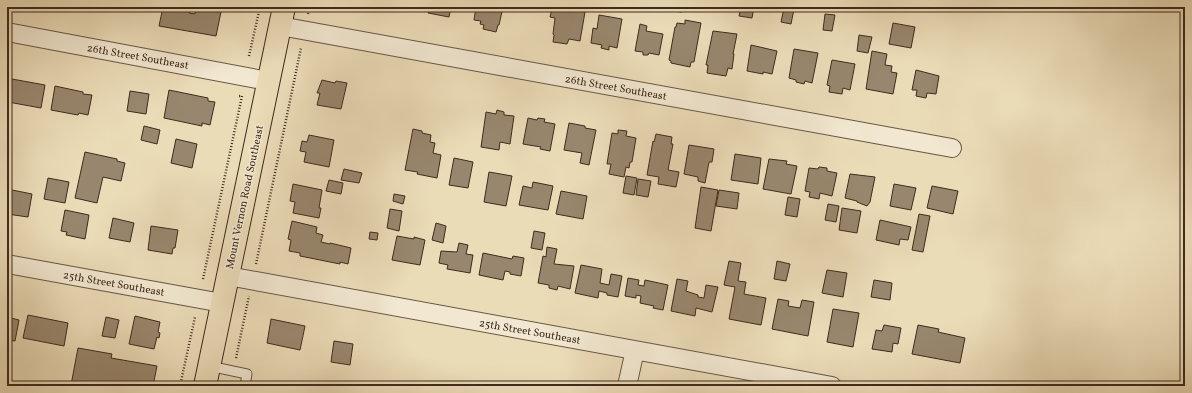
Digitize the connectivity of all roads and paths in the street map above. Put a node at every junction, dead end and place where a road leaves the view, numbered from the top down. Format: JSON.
{"nodes":[{"id":1,"x":260,"y":7,"type":"edge"},
{"id":2,"x":282,"y":16,"type":"edge"},
{"id":3,"x":7,"y":32,"type":"edge"},
{"id":4,"x":301,"y":45,"type":"dead end"},
{"id":5,"x":250,"y":56,"type":"dead end"},
{"id":6,"x":268,"y":80,"type":"junction"},
{"id":7,"x":233,"y":94,"type":"dead end"},
{"id":8,"x":952,"y":148,"type":"dead end"},
{"id":9,"x":7,"y":264,"type":"edge"},
{"id":10,"x":255,"y":265,"type":"dead end"},
{"id":11,"x":228,"y":276,"type":"junction"},
{"id":12,"x":203,"y":280,"type":"dead end"},
{"id":13,"x":249,"y":295,"type":"dead end"},
{"id":14,"x":222,"y":303,"type":"junction"},
{"id":15,"x":195,"y":317,"type":"dead end"},
{"id":16,"x":635,"y":350,"type":"junction"},
{"id":17,"x":233,"y":371,"type":"junction"},
{"id":18,"x":207,"y":376,"type":"edge"},
{"id":19,"x":180,"y":386,"type":"edge"},
{"id":20,"x":245,"y":386,"type":"edge"},
{"id":21,"x":627,"y":386,"type":"edge"},
{"id":22,"x":832,"y":386,"type":"edge"}],
"edges":[{"from":1,"to":5,"type":"path"},
{"from":2,"to":6,"type":"main road","name":"Mount Vernon Road Southeast"},
{"from":2,"to":8,"type":"street","name":"26th Street Southeast"},
{"from":3,"to":6,"type":"street","name":"26th Street Southeast"},
{"from":4,"to":10,"type":"path"},
{"from":6,"to":11,"type":"main road","name":"Mount Vernon Road Southeast"},
{"from":7,"to":12,"type":"path"},
{"from":9,"to":14,"type":"street","name":"25th Street Southeast"},
{"from":11,"to":14,"type":"main road","name":"Mount Vernon Road Southeast"},
{"from":11,"to":16,"type":"street","name":"25th Street Southeast"},
{"from":13,"to":17,"type":"path"},
{"from":14,"to":18,"type":"main road","name":"Mount Vernon Road Southeast"},
{"from":15,"to":19,"type":"path"},
{"from":16,"to":21,"type":"street"},
{"from":16,"to":22,"type":"street","name":"25th Street Southeast"},
{"from":17,"to":18,"type":"lane"},
{"from":17,"to":20,"type":"lane"}]}
